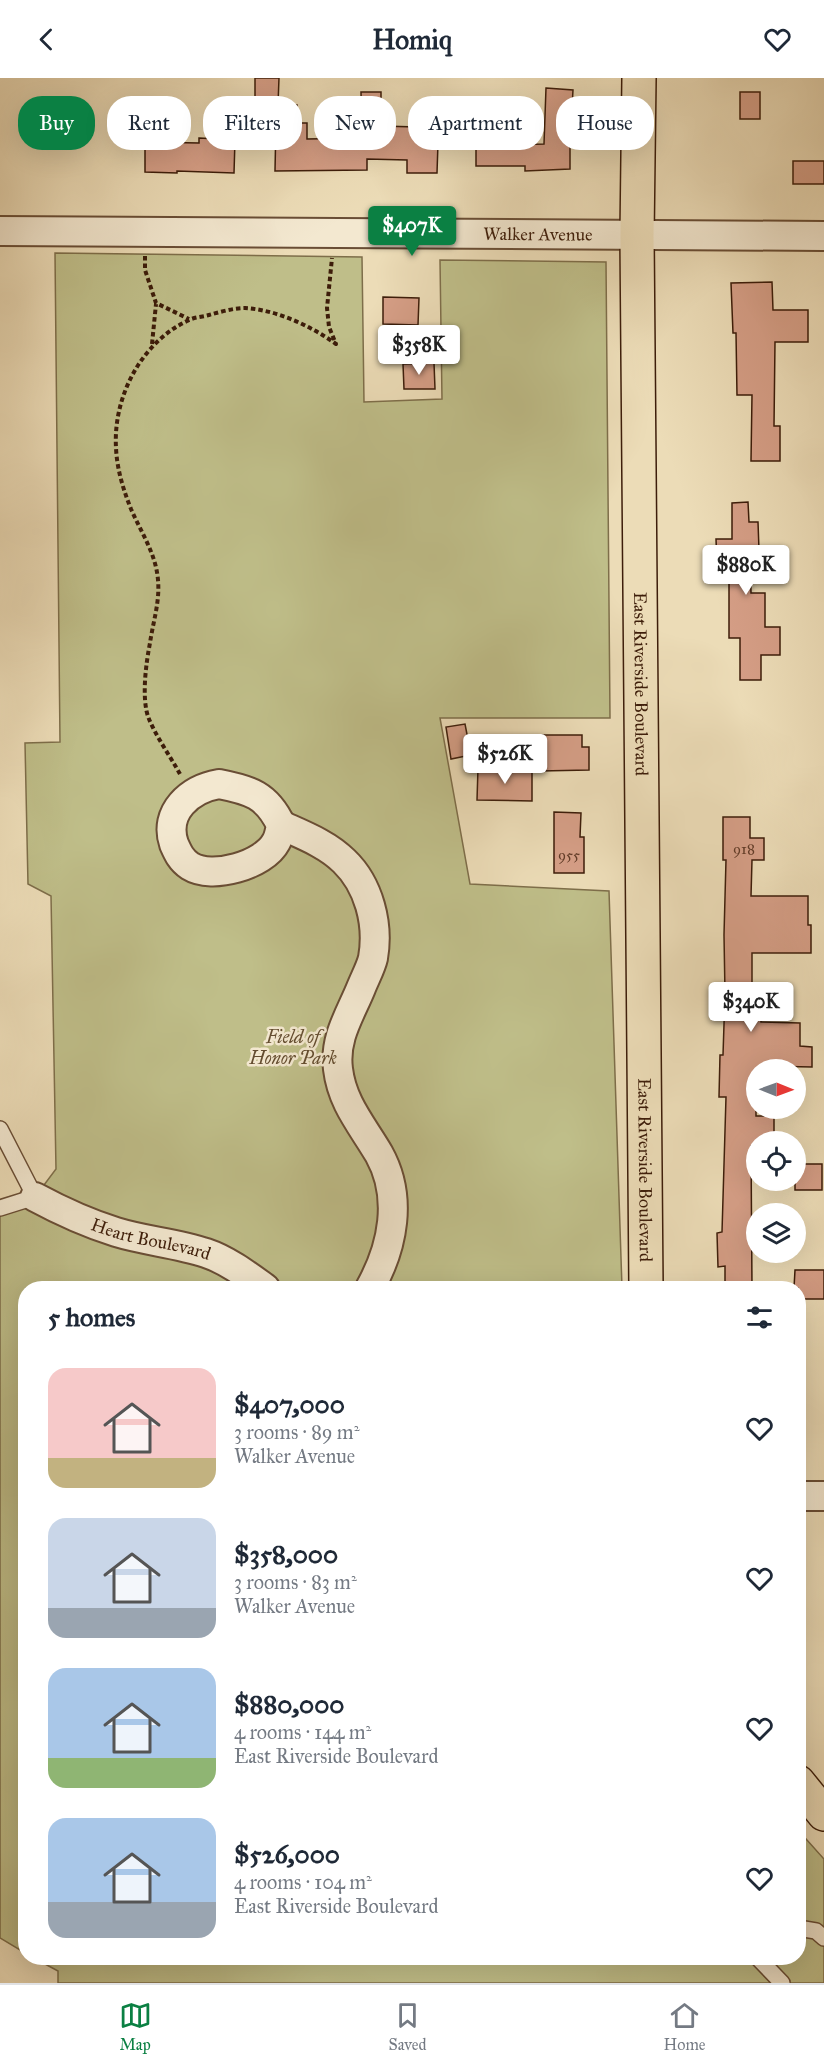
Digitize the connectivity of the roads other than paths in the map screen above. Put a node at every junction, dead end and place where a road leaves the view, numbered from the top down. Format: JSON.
{"nodes":[{"id":1,"x":639,"y":78,"type":"edge"},
{"id":2,"x":0,"y":231,"type":"edge"},
{"id":3,"x":638,"y":236,"type":"junction"},
{"id":4,"x":824,"y":236,"type":"edge"},
{"id":5,"x":281,"y":825,"type":"junction"},
{"id":6,"x":0,"y":1129,"type":"edge"},
{"id":7,"x":35,"y":1197,"type":"junction"},
{"id":8,"x":0,"y":1208,"type":"edge"},
{"id":9,"x":255,"y":1281,"type":"edge"},
{"id":10,"x":374,"y":1281,"type":"edge"},
{"id":11,"x":646,"y":1281,"type":"edge"},
{"id":12,"x":806,"y":1496,"type":"edge"},
{"id":13,"x":824,"y":1496,"type":"edge"},
{"id":14,"x":806,"y":1792,"type":"edge"},
{"id":15,"x":824,"y":1814,"type":"edge"},
{"id":16,"x":806,"y":1929,"type":"edge"},
{"id":17,"x":824,"y":1938,"type":"edge"},
{"id":18,"x":765,"y":1965,"type":"edge"},
{"id":19,"x":782,"y":1983,"type":"edge"}],
"edges":[{"from":1,"to":3,"type":"main road","name":"East Riverside Boulevard"},
{"from":2,"to":3,"type":"street","name":"Walker Avenue"},
{"from":3,"to":4,"type":"street","name":"Walker Avenue"},
{"from":3,"to":11,"type":"main road","name":"East Riverside Boulevard"},
{"from":5,"to":5,"type":"street"},
{"from":5,"to":10,"type":"street"},
{"from":6,"to":7,"type":"lane"},
{"from":7,"to":8,"type":"lane"},
{"from":7,"to":9,"type":"street","name":"Heart Boulevard"},
{"from":12,"to":13,"type":"street"},
{"from":14,"to":15,"type":"main road"},
{"from":16,"to":17,"type":"lane"},
{"from":18,"to":19,"type":"lane"}]}
